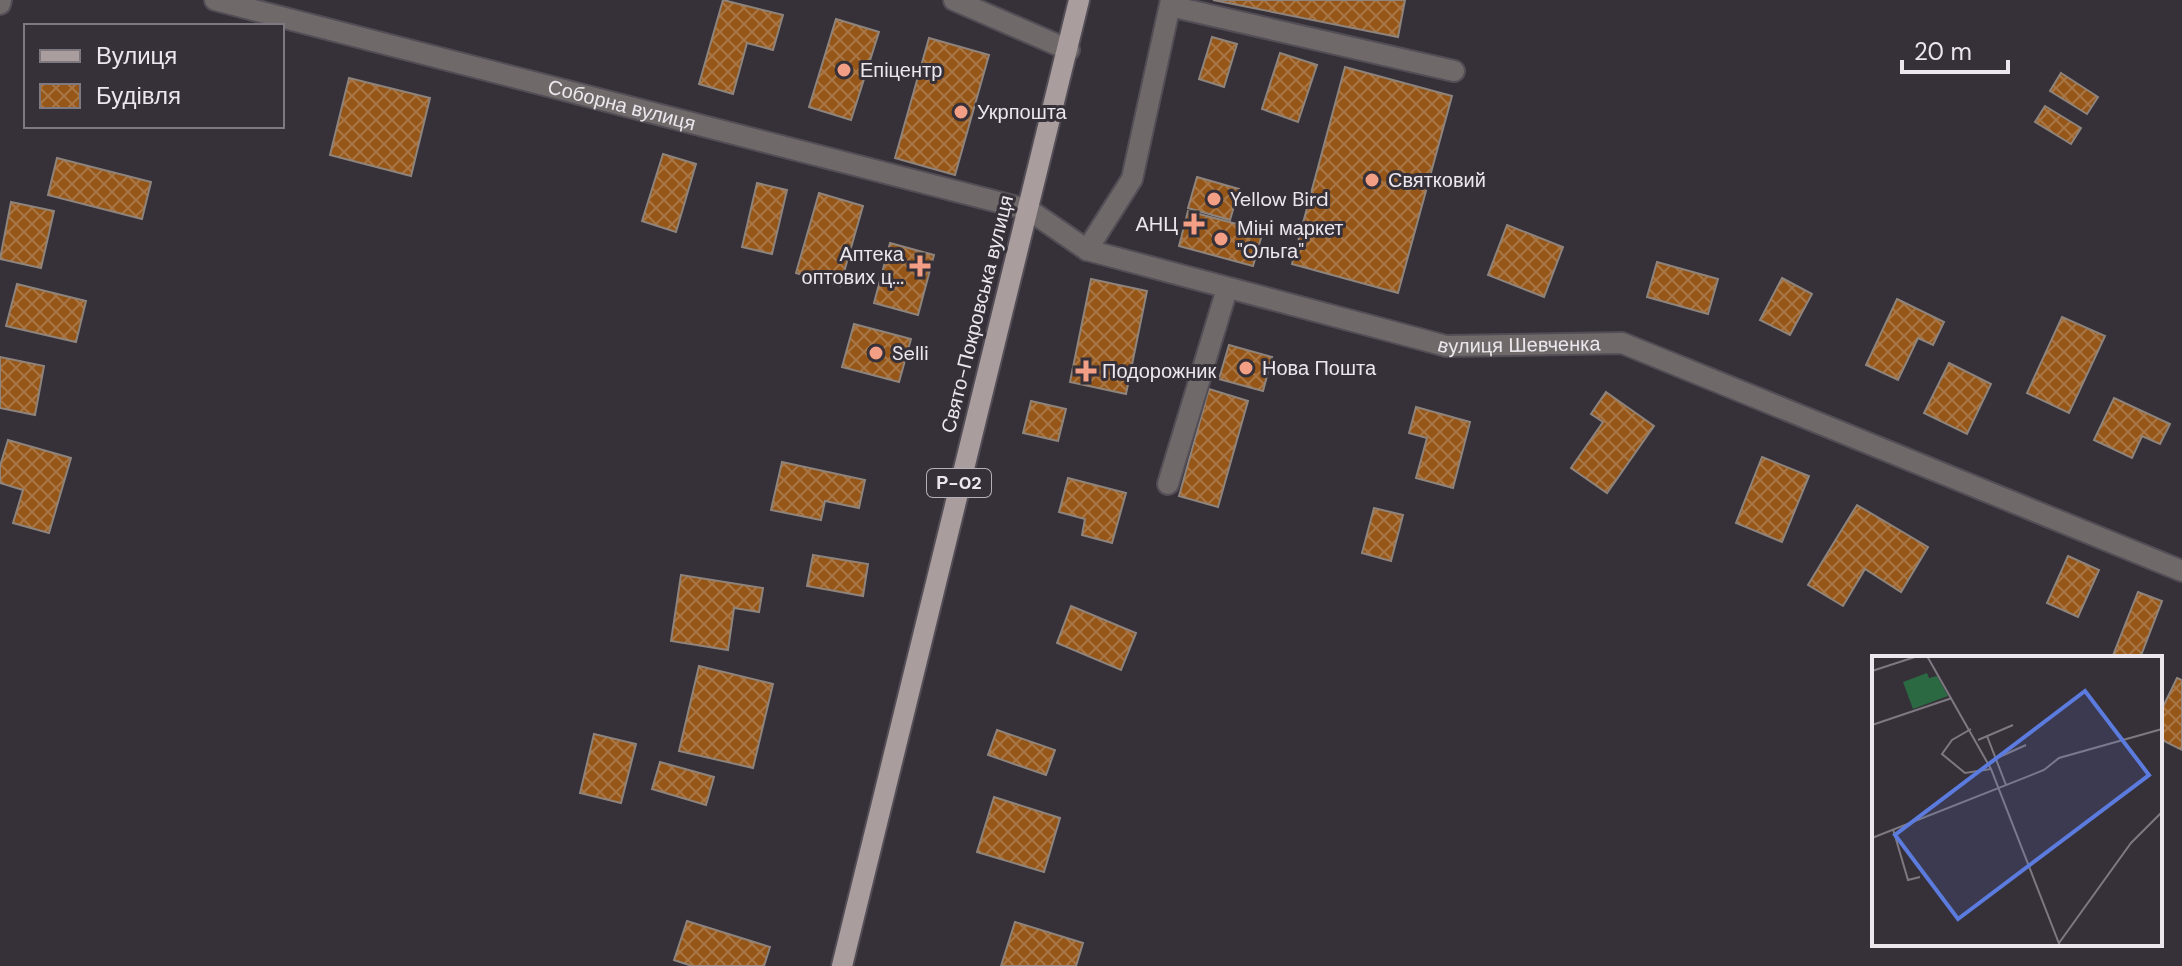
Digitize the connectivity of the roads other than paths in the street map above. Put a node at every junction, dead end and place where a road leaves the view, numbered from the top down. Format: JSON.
{"nodes":[{"id":1,"x":215,"y":0,"type":"edge"},
{"id":2,"x":954,"y":0,"type":"edge"},
{"id":3,"x":1079,"y":0,"type":"edge"},
{"id":4,"x":1170,"y":3,"type":"edge"},
{"id":5,"x":1069,"y":50,"type":"junction"},
{"id":6,"x":1454,"y":71,"type":"dead end"},
{"id":7,"x":1029,"y":210,"type":"junction"},
{"id":8,"x":1087,"y":250,"type":"junction"},
{"id":9,"x":1227,"y":289,"type":"junction"},
{"id":10,"x":1168,"y":484,"type":"dead end"},
{"id":11,"x":2182,"y":571,"type":"edge"},
{"id":12,"x":842,"y":966,"type":"edge"}],
"edges":[{"from":1,"to":7,"type":"street","name":"Соборна вулиця"},
{"from":2,"to":5,"type":"street"},
{"from":3,"to":5,"type":"main road","name":"Свято-Покровська вулиця","number":"Р-02"},
{"from":4,"to":6,"type":"street"},
{"from":4,"to":8,"type":"street"},
{"from":5,"to":7,"type":"main road","name":"Свято-Покровська вулиця","number":"Р-02"},
{"from":7,"to":8,"type":"street","name":"вулиця Шевченка"},
{"from":7,"to":12,"type":"main road","name":"Свято-Покровська вулиця","number":"Р-02"},
{"from":8,"to":9,"type":"street","name":"вулиця Шевченка"},
{"from":9,"to":10,"type":"street"},
{"from":9,"to":11,"type":"street","name":"вулиця Шевченка"}]}
